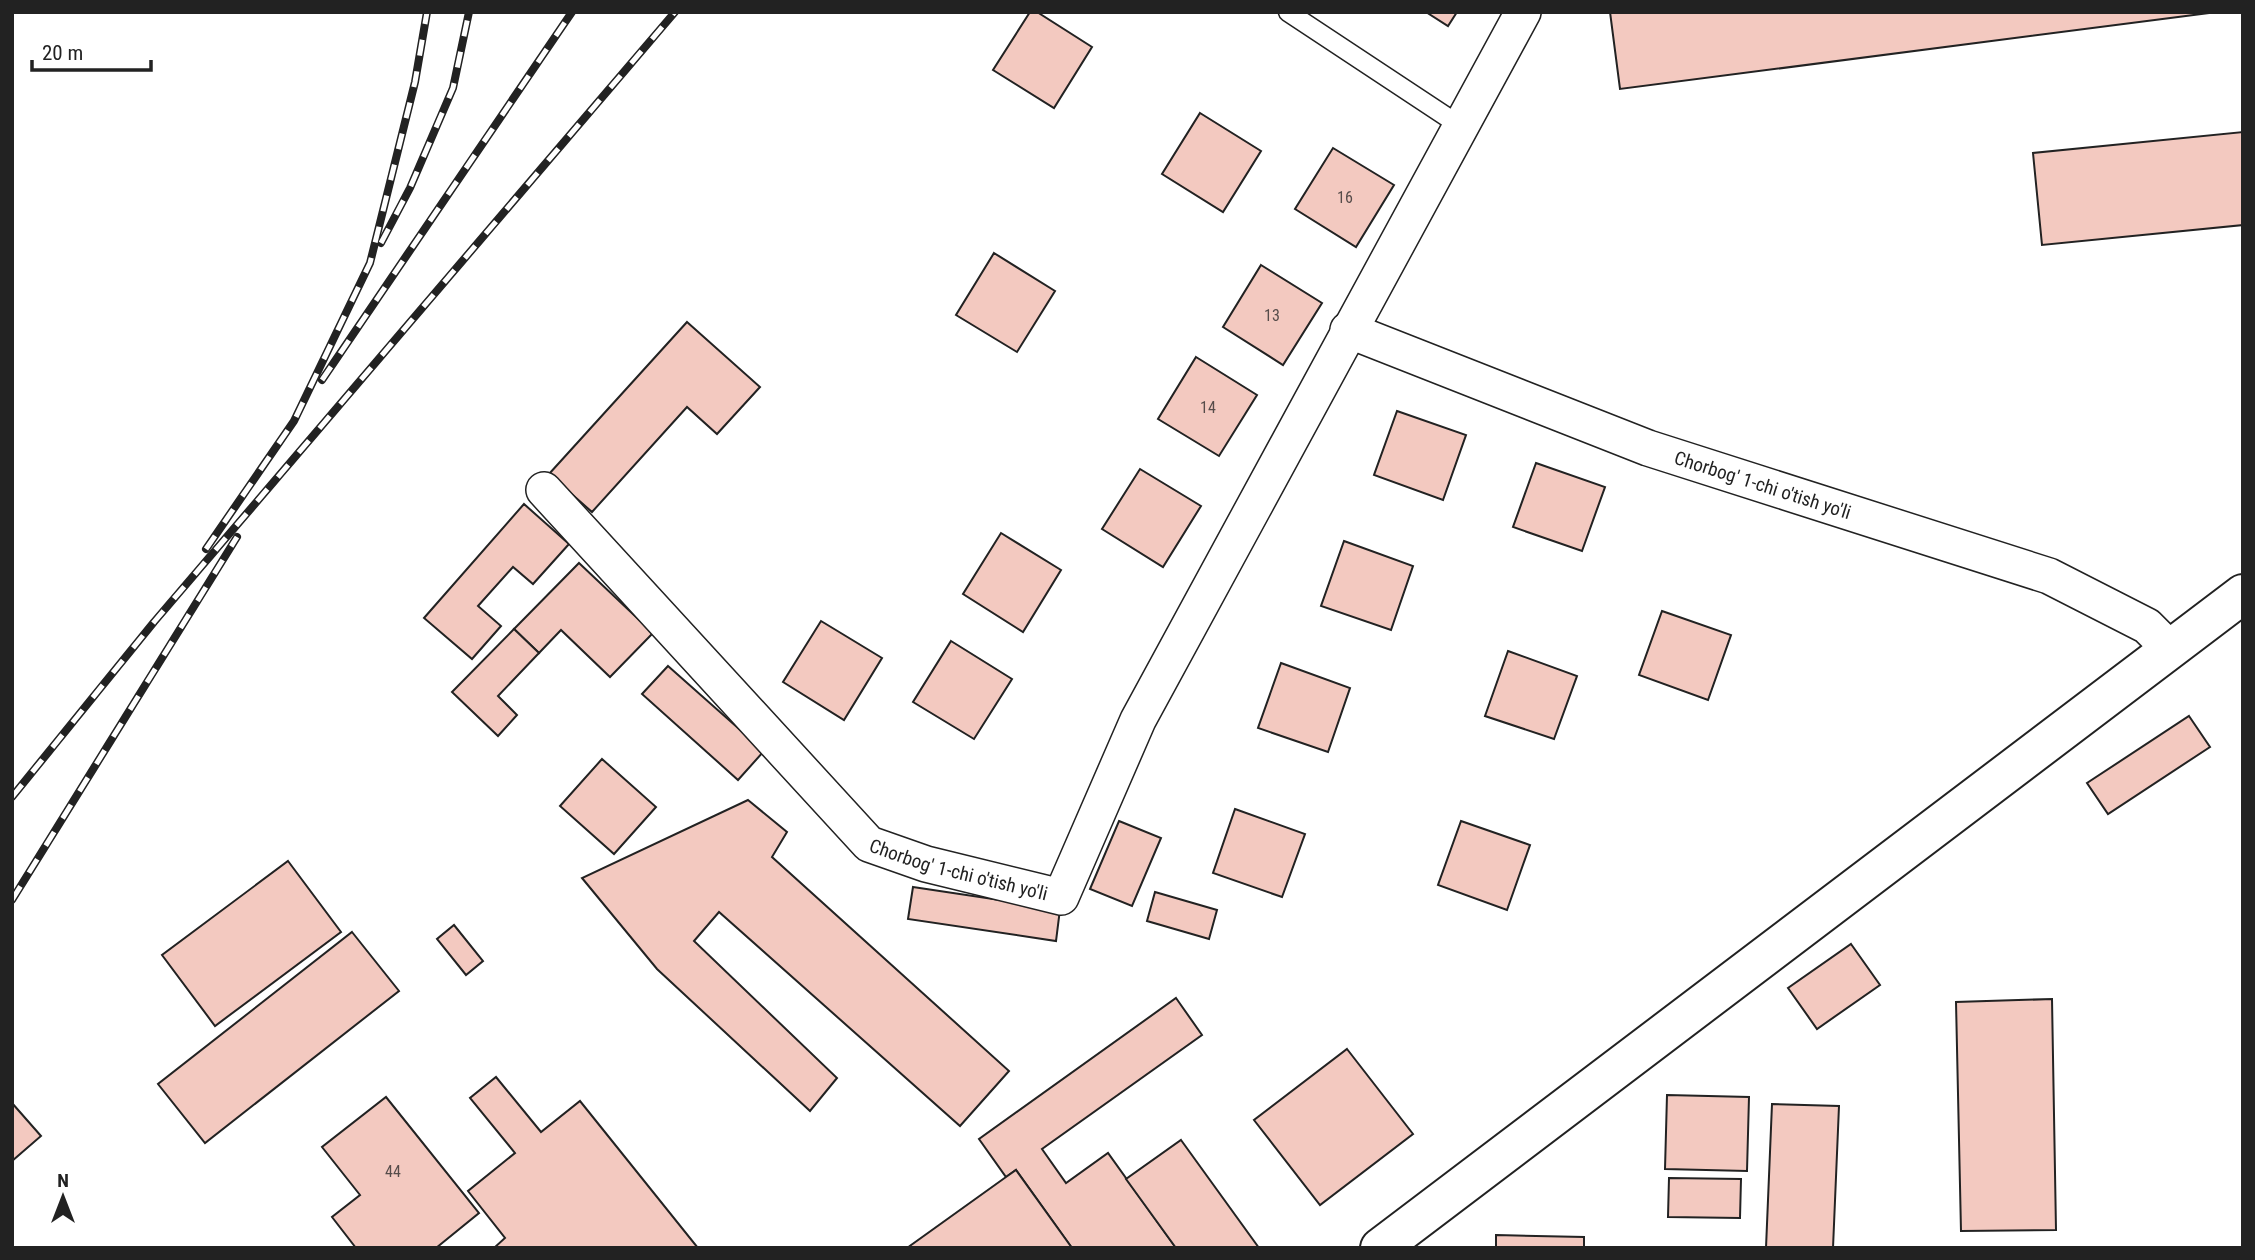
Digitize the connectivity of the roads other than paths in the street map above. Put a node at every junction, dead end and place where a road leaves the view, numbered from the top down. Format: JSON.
{"nodes":[{"id":1,"x":1287,"y":12,"type":"edge"},
{"id":2,"x":1523,"y":12,"type":"edge"},
{"id":3,"x":1462,"y":127,"type":"junction"},
{"id":4,"x":1348,"y":330,"type":"junction"},
{"id":5,"x":544,"y":490,"type":"dead end"},
{"id":6,"x":2243,"y":594,"type":"edge"},
{"id":7,"x":2168,"y":647,"type":"junction"},
{"id":8,"x":1380,"y":1248,"type":"edge"}],
"edges":[{"from":1,"to":3,"type":"lane"},
{"from":2,"to":3,"type":"street","name":"Chorbog' 1-chi o'tish yo'li"},
{"from":3,"to":4,"type":"street","name":"Chorbog' 1-chi o'tish yo'li"},
{"from":4,"to":5,"type":"street","name":"Chorbog' 1-chi o'tish yo'li"},
{"from":4,"to":7,"type":"street","name":"Chorbog' 1-chi o'tish yo'li"},
{"from":6,"to":7,"type":"street"},
{"from":7,"to":8,"type":"street"}]}
